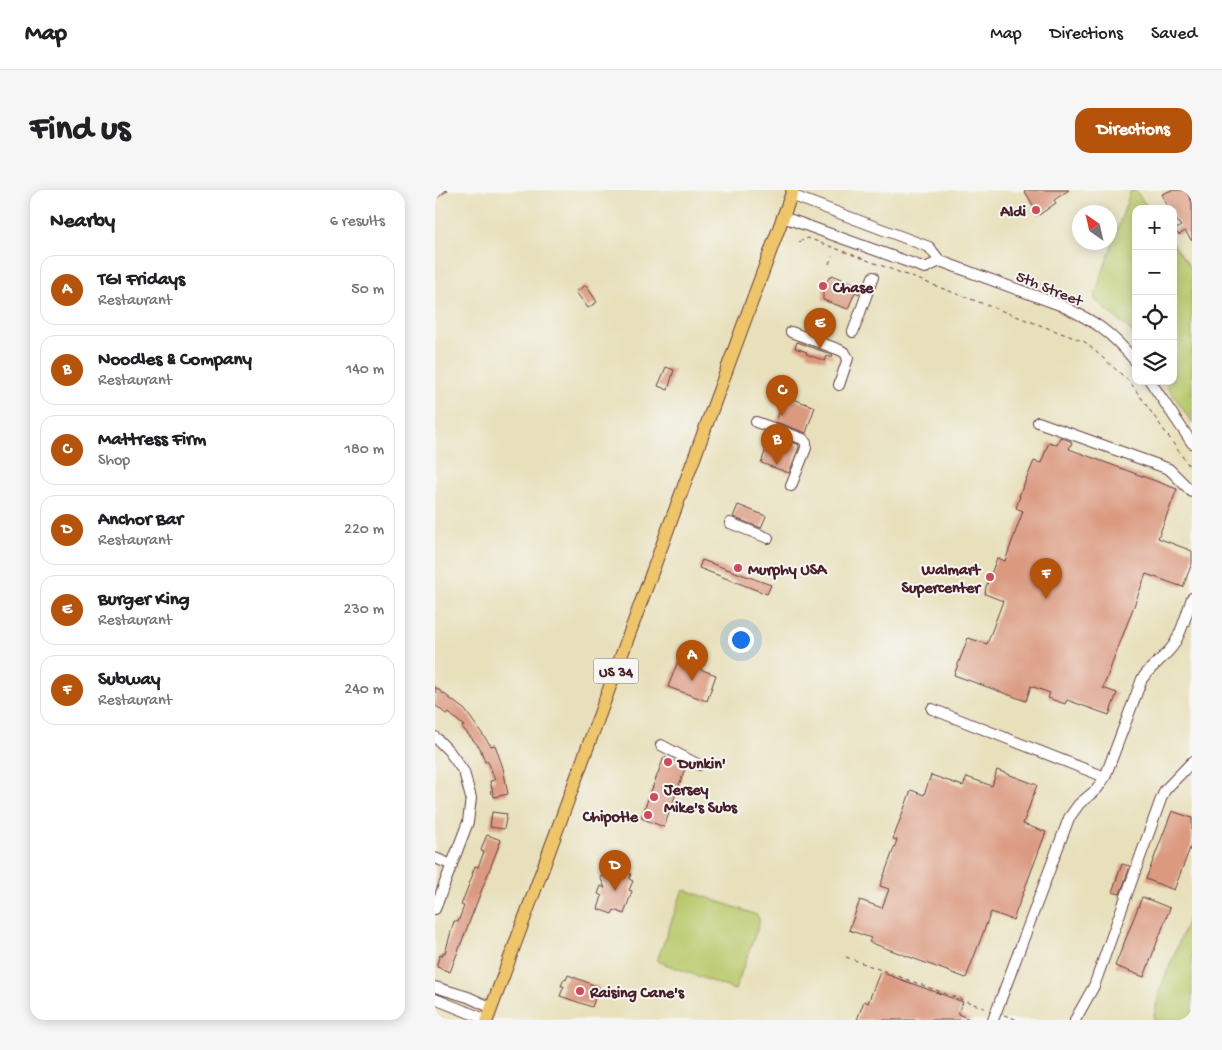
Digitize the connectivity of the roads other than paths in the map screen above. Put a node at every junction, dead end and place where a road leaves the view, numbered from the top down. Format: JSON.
{"nodes":[{"id":1,"x":792,"y":193,"type":"edge"},
{"id":2,"x":783,"y":217,"type":"junction"},
{"id":3,"x":940,"y":261,"type":"junction"},
{"id":4,"x":873,"y":277,"type":"dead end"},
{"id":5,"x":791,"y":332,"type":"dead end"},
{"id":6,"x":853,"y":332,"type":"dead end"},
{"id":7,"x":1132,"y":357,"type":"edge"},
{"id":8,"x":839,"y":384,"type":"dead end"},
{"id":9,"x":1153,"y":385,"type":"edge"},
{"id":10,"x":756,"y":422,"type":"dead end"},
{"id":11,"x":1038,"y":422,"type":"dead end"},
{"id":12,"x":1192,"y":443,"type":"edge"},
{"id":13,"x":791,"y":486,"type":"dead end"},
{"id":14,"x":1192,"y":492,"type":"edge"},
{"id":15,"x":730,"y":523,"type":"dead end"},
{"id":16,"x":768,"y":538,"type":"dead end"},
{"id":17,"x":1192,"y":598,"type":"edge"},
{"id":18,"x":933,"y":709,"type":"dead end"},
{"id":19,"x":435,"y":737,"type":"edge"},
{"id":20,"x":661,"y":745,"type":"dead end"},
{"id":21,"x":1192,"y":762,"type":"edge"},
{"id":22,"x":699,"y":765,"type":"dead end"},
{"id":23,"x":1105,"y":777,"type":"junction"},
{"id":24,"x":435,"y":858,"type":"edge"},
{"id":25,"x":451,"y":864,"type":"junction"},
{"id":26,"x":435,"y":909,"type":"edge"},
{"id":27,"x":435,"y":987,"type":"edge"},
{"id":28,"x":435,"y":999,"type":"edge"},
{"id":29,"x":491,"y":1008,"type":"junction"},
{"id":30,"x":994,"y":1016,"type":"edge"},
{"id":31,"x":487,"y":1020,"type":"edge"},
{"id":32,"x":1075,"y":1020,"type":"edge"}],
"edges":[{"from":1,"to":2,"type":"main road","number":"US 34"},
{"from":1,"to":3,"type":"street","name":"5th Street"},
{"from":2,"to":3,"type":"street"},
{"from":2,"to":29,"type":"main road","number":"US 34"},
{"from":3,"to":7,"type":"street","name":"5th Street"},
{"from":4,"to":6,"type":"street"},
{"from":5,"to":8,"type":"street"},
{"from":9,"to":12,"type":"street"},
{"from":10,"to":13,"type":"street"},
{"from":11,"to":14,"type":"street"},
{"from":15,"to":16,"type":"street"},
{"from":17,"to":23,"type":"street"},
{"from":18,"to":23,"type":"street"},
{"from":19,"to":25,"type":"street"},
{"from":20,"to":22,"type":"street"},
{"from":21,"to":32,"type":"street"},
{"from":23,"to":30,"type":"street"},
{"from":24,"to":25,"type":"street"},
{"from":25,"to":26,"type":"street"},
{"from":27,"to":29,"type":"street"},
{"from":28,"to":31,"type":"street"},
{"from":29,"to":31,"type":"main road","number":"US 34"}]}
